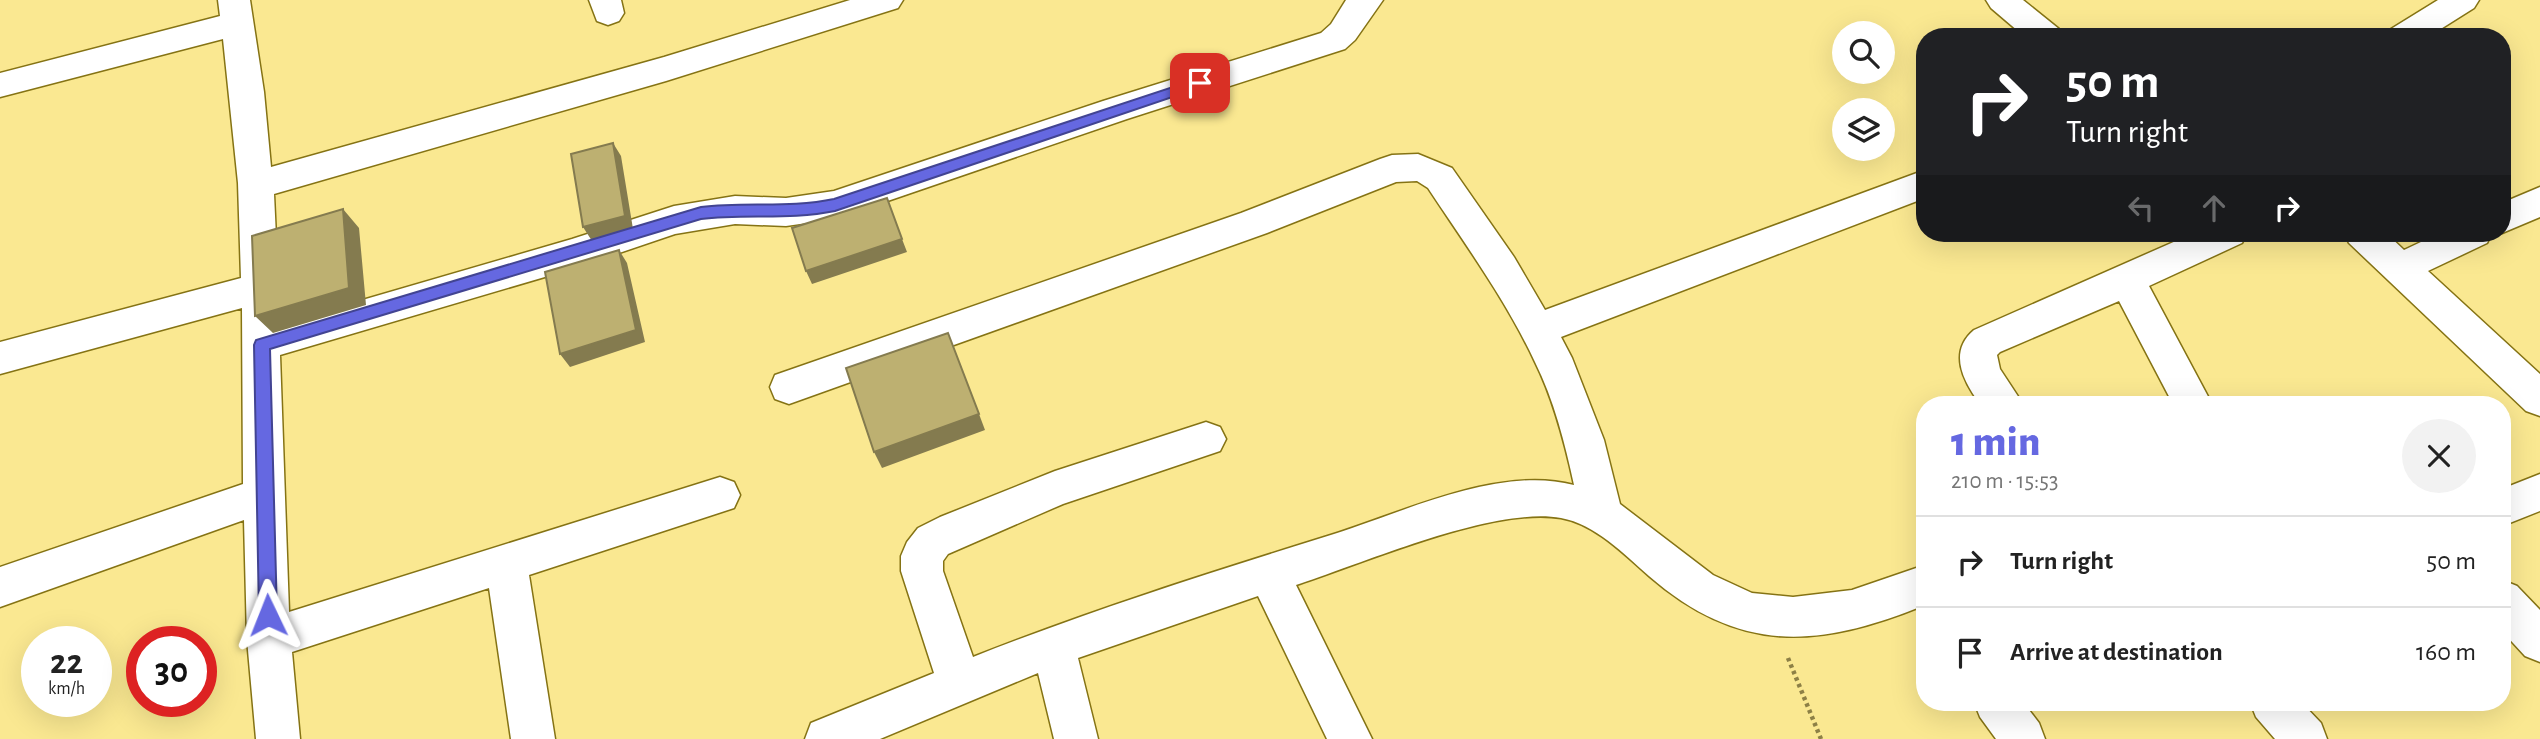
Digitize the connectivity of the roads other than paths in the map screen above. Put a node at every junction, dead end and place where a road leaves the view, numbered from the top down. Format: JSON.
{"nodes":[{"id":1,"x":887,"y":0,"type":"edge"},
{"id":2,"x":1367,"y":0,"type":"edge"},
{"id":3,"x":2002,"y":0,"type":"edge"},
{"id":4,"x":2463,"y":0,"type":"edge"},
{"id":5,"x":236,"y":11,"type":"edge"},
{"id":6,"x":2037,"y":28,"type":"edge"},
{"id":7,"x":2418,"y":28,"type":"edge"},
{"id":8,"x":0,"y":85,"type":"edge"},
{"id":9,"x":254,"y":186,"type":"junction"},
{"id":10,"x":1916,"y":187,"type":"edge"},
{"id":11,"x":2540,"y":201,"type":"edge"},
{"id":12,"x":2511,"y":215,"type":"edge"},
{"id":13,"x":2209,"y":242,"type":"edge"},
{"id":14,"x":2372,"y":242,"type":"edge"},
{"id":15,"x":2455,"y":242,"type":"edge"},
{"id":16,"x":2400,"y":268,"type":"junction"},
{"id":17,"x":2127,"y":280,"type":"junction"},
{"id":18,"x":260,"y":288,"type":"junction"},
{"id":19,"x":1538,"y":330,"type":"junction"},
{"id":20,"x":262,"y":345,"type":"junction"},
{"id":21,"x":0,"y":358,"type":"edge"},
{"id":22,"x":789,"y":387,"type":"dead end"},
{"id":23,"x":1997,"y":396,"type":"edge"},
{"id":24,"x":2189,"y":396,"type":"edge"},
{"id":25,"x":2540,"y":399,"type":"edge"},
{"id":26,"x":1206,"y":439,"type":"dead end"},
{"id":27,"x":2540,"y":492,"type":"edge"},
{"id":28,"x":264,"y":495,"type":"junction"},
{"id":29,"x":720,"y":495,"type":"dead end"},
{"id":30,"x":2511,"y":504,"type":"edge"},
{"id":31,"x":1602,"y":515,"type":"junction"},
{"id":32,"x":506,"y":564,"type":"junction"},
{"id":33,"x":1268,"y":573,"type":"junction"},
{"id":34,"x":0,"y":587,"type":"edge"},
{"id":35,"x":1916,"y":595,"type":"edge"},
{"id":36,"x":2511,"y":609,"type":"edge"},
{"id":37,"x":269,"y":639,"type":"junction"},
{"id":38,"x":2540,"y":640,"type":"edge"},
{"id":39,"x":1053,"y":646,"type":"junction"},
{"id":40,"x":960,"y":684,"type":"junction"},
{"id":41,"x":2003,"y":711,"type":"edge"},
{"id":42,"x":2280,"y":711,"type":"edge"},
{"id":43,"x":278,"y":739,"type":"edge"},
{"id":44,"x":533,"y":739,"type":"edge"},
{"id":45,"x":827,"y":739,"type":"edge"},
{"id":46,"x":1076,"y":739,"type":"edge"},
{"id":47,"x":1350,"y":739,"type":"edge"},
{"id":48,"x":2024,"y":739,"type":"edge"},
{"id":49,"x":2305,"y":739,"type":"edge"}],
"edges":[{"from":1,"to":9,"type":"street"},
{"from":2,"to":20,"type":"street"},
{"from":3,"to":6,"type":"street"},
{"from":4,"to":7,"type":"street"},
{"from":5,"to":8,"type":"street"},
{"from":5,"to":9,"type":"street"},
{"from":9,"to":18,"type":"street"},
{"from":10,"to":19,"type":"street"},
{"from":11,"to":12,"type":"street"},
{"from":13,"to":17,"type":"street"},
{"from":14,"to":16,"type":"street"},
{"from":15,"to":16,"type":"street"},
{"from":16,"to":25,"type":"street"},
{"from":17,"to":23,"type":"street"},
{"from":17,"to":24,"type":"street"},
{"from":18,"to":20,"type":"street"},
{"from":18,"to":21,"type":"street"},
{"from":19,"to":22,"type":"street"},
{"from":19,"to":31,"type":"street"},
{"from":20,"to":28,"type":"street"},
{"from":26,"to":40,"type":"street"},
{"from":27,"to":30,"type":"street"},
{"from":28,"to":34,"type":"street"},
{"from":28,"to":37,"type":"street"},
{"from":29,"to":32,"type":"street"},
{"from":31,"to":33,"type":"street"},
{"from":31,"to":35,"type":"street"},
{"from":32,"to":37,"type":"street"},
{"from":32,"to":44,"type":"street"},
{"from":33,"to":39,"type":"street"},
{"from":33,"to":47,"type":"street"},
{"from":36,"to":38,"type":"street"},
{"from":37,"to":43,"type":"street"},
{"from":39,"to":40,"type":"street"},
{"from":39,"to":46,"type":"street"},
{"from":40,"to":45,"type":"street"},
{"from":41,"to":48,"type":"street"},
{"from":42,"to":49,"type":"street"}]}
